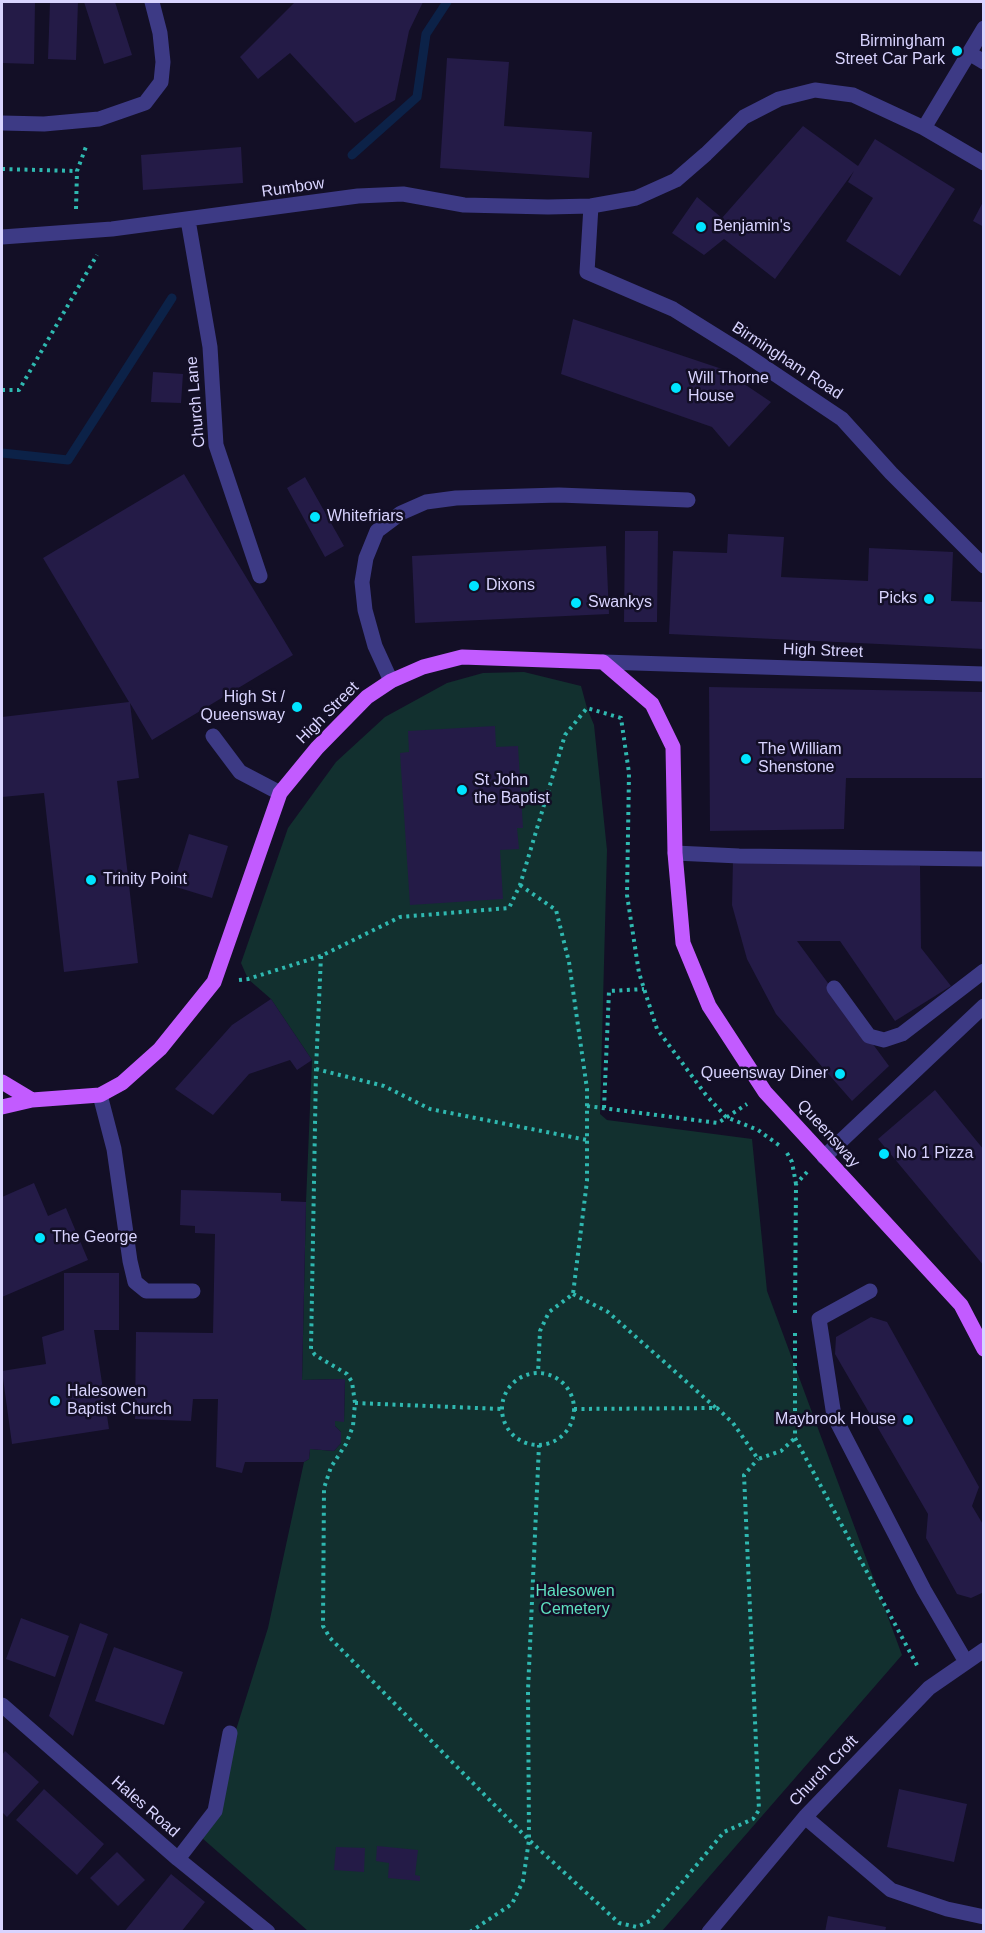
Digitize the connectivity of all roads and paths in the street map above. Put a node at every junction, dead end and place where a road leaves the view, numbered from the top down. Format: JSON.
{"nodes":[{"id":1,"x":152,"y":2,"type":"edge"},
{"id":2,"x":984,"y":28,"type":"edge"},
{"id":3,"x":969,"y":53,"type":"junction"},
{"id":4,"x":984,"y":62,"type":"edge"},
{"id":5,"x":2,"y":123,"type":"edge"},
{"id":6,"x":924,"y":128,"type":"junction"},
{"id":7,"x":984,"y":163,"type":"edge"},
{"id":8,"x":2,"y":169,"type":"edge"},
{"id":9,"x":591,"y":206,"type":"junction"},
{"id":10,"x":76,"y":209,"type":"dead end"},
{"id":11,"x":189,"y":220,"type":"junction"},
{"id":12,"x":2,"y":237,"type":"edge"},
{"id":13,"x":97,"y":255,"type":"dead end"},
{"id":14,"x":2,"y":390,"type":"edge"},
{"id":15,"x":688,"y":501,"type":"dead end"},
{"id":16,"x":984,"y":566,"type":"edge"},
{"id":17,"x":260,"y":576,"type":"dead end"},
{"id":18,"x":603,"y":662,"type":"junction"},
{"id":19,"x":984,"y":674,"type":"edge"},
{"id":20,"x":391,"y":681,"type":"junction"},
{"id":21,"x":621,"y":718,"type":"dead end"},
{"id":22,"x":213,"y":736,"type":"dead end"},
{"id":23,"x":280,"y":794,"type":"junction"},
{"id":24,"x":675,"y":853,"type":"junction"},
{"id":25,"x":984,"y":859,"type":"edge"},
{"id":26,"x":520,"y":885,"type":"junction"},
{"id":27,"x":321,"y":956,"type":"junction"},
{"id":28,"x":984,"y":971,"type":"edge"},
{"id":29,"x":235,"y":980,"type":"dead end"},
{"id":30,"x":834,"y":988,"type":"dead end"},
{"id":31,"x":644,"y":989,"type":"dead end"},
{"id":32,"x":984,"y":1006,"type":"edge"},
{"id":33,"x":316,"y":1069,"type":"junction"},
{"id":34,"x":2,"y":1082,"type":"edge"},
{"id":35,"x":765,"y":1092,"type":"junction"},
{"id":36,"x":100,"y":1095,"type":"junction"},
{"id":37,"x":32,"y":1100,"type":"junction"},
{"id":38,"x":587,"y":1106,"type":"junction"},
{"id":39,"x":2,"y":1107,"type":"edge"},
{"id":40,"x":604,"y":1108,"type":"junction"},
{"id":41,"x":587,"y":1140,"type":"junction"},
{"id":42,"x":824,"y":1157,"type":"junction"},
{"id":43,"x":193,"y":1291,"type":"dead end"},
{"id":44,"x":870,"y":1291,"type":"dead end"},
{"id":45,"x":573,"y":1294,"type":"junction"},
{"id":46,"x":961,"y":1305,"type":"junction"},
{"id":47,"x":984,"y":1330,"type":"edge"},
{"id":48,"x":984,"y":1349,"type":"edge"},
{"id":49,"x":538,"y":1372,"type":"junction"},
{"id":50,"x":355,"y":1403,"type":"junction"},
{"id":51,"x":717,"y":1408,"type":"junction"},
{"id":52,"x":502,"y":1409,"type":"junction"},
{"id":53,"x":574,"y":1409,"type":"junction"},
{"id":54,"x":795,"y":1438,"type":"dead end"},
{"id":55,"x":539,"y":1445,"type":"junction"},
{"id":56,"x":758,"y":1459,"type":"junction"},
{"id":57,"x":983,"y":1651,"type":"edge"},
{"id":58,"x":966,"y":1662,"type":"junction"},
{"id":59,"x":2,"y":1705,"type":"edge"},
{"id":60,"x":230,"y":1733,"type":"dead end"},
{"id":61,"x":805,"y":1817,"type":"junction"},
{"id":62,"x":529,"y":1840,"type":"junction"},
{"id":63,"x":177,"y":1859,"type":"junction"},
{"id":64,"x":984,"y":1917,"type":"edge"},
{"id":65,"x":268,"y":1932,"type":"edge"},
{"id":66,"x":470,"y":1932,"type":"edge"},
{"id":67,"x":709,"y":1932,"type":"edge"}],
"edges":[{"from":1,"to":5,"type":"street"},
{"from":2,"to":3,"type":"street"},
{"from":3,"to":4,"type":"street"},
{"from":3,"to":6,"type":"street"},
{"from":6,"to":7,"type":"street","name":"Rumbow"},
{"from":6,"to":9,"type":"street","name":"Rumbow"},
{"from":8,"to":10,"type":"path"},
{"from":9,"to":11,"type":"street","name":"Rumbow"},
{"from":9,"to":16,"type":"street","name":"Birmingham Road"},
{"from":11,"to":12,"type":"street","name":"Rumbow"},
{"from":11,"to":17,"type":"street","name":"Church Lane"},
{"from":13,"to":14,"type":"path"},
{"from":15,"to":20,"type":"street"},
{"from":18,"to":19,"type":"street","name":"High Street"},
{"from":18,"to":20,"type":"main road","name":"High Street"},
{"from":18,"to":24,"type":"main road","name":"Queensway"},
{"from":20,"to":23,"type":"main road","name":"High Street"},
{"from":21,"to":26,"type":"path"},
{"from":22,"to":23,"type":"street"},
{"from":23,"to":36,"type":"main road","name":"High Street"},
{"from":24,"to":25,"type":"street"},
{"from":24,"to":35,"type":"main road","name":"Queensway"},
{"from":26,"to":27,"type":"path"},
{"from":26,"to":38,"type":"path"},
{"from":27,"to":29,"type":"path"},
{"from":27,"to":33,"type":"path"},
{"from":28,"to":30,"type":"street"},
{"from":31,"to":40,"type":"path"},
{"from":32,"to":42,"type":"street"},
{"from":33,"to":41,"type":"path"},
{"from":33,"to":50,"type":"path"},
{"from":34,"to":37,"type":"main road"},
{"from":35,"to":40,"type":"path"},
{"from":35,"to":42,"type":"main road","name":"Queensway"},
{"from":36,"to":37,"type":"main road","name":"High Street"},
{"from":36,"to":43,"type":"street"},
{"from":37,"to":39,"type":"main road","name":"High Street"},
{"from":38,"to":40,"type":"path"},
{"from":38,"to":41,"type":"path"},
{"from":41,"to":45,"type":"path"},
{"from":42,"to":46,"type":"main road","name":"Queensway"},
{"from":44,"to":58,"type":"street"},
{"from":45,"to":49,"type":"path"},
{"from":45,"to":51,"type":"path"},
{"from":46,"to":47,"type":"street"},
{"from":46,"to":48,"type":"main road","name":"Queensway"},
{"from":49,"to":52,"type":"path"},
{"from":49,"to":53,"type":"path"},
{"from":50,"to":52,"type":"path"},
{"from":50,"to":62,"type":"path"},
{"from":51,"to":53,"type":"path"},
{"from":51,"to":56,"type":"path"},
{"from":52,"to":55,"type":"path"},
{"from":53,"to":55,"type":"path"},
{"from":54,"to":56,"type":"path"},
{"from":55,"to":62,"type":"path"},
{"from":56,"to":62,"type":"path"},
{"from":57,"to":58,"type":"street","name":"Church Croft"},
{"from":58,"to":61,"type":"street","name":"Church Croft"},
{"from":59,"to":63,"type":"street","name":"Hales Road"},
{"from":60,"to":63,"type":"street"},
{"from":61,"to":64,"type":"street"},
{"from":61,"to":67,"type":"street","name":"Church Croft"},
{"from":62,"to":66,"type":"path"},
{"from":63,"to":65,"type":"street","name":"Hales Road"}]}
